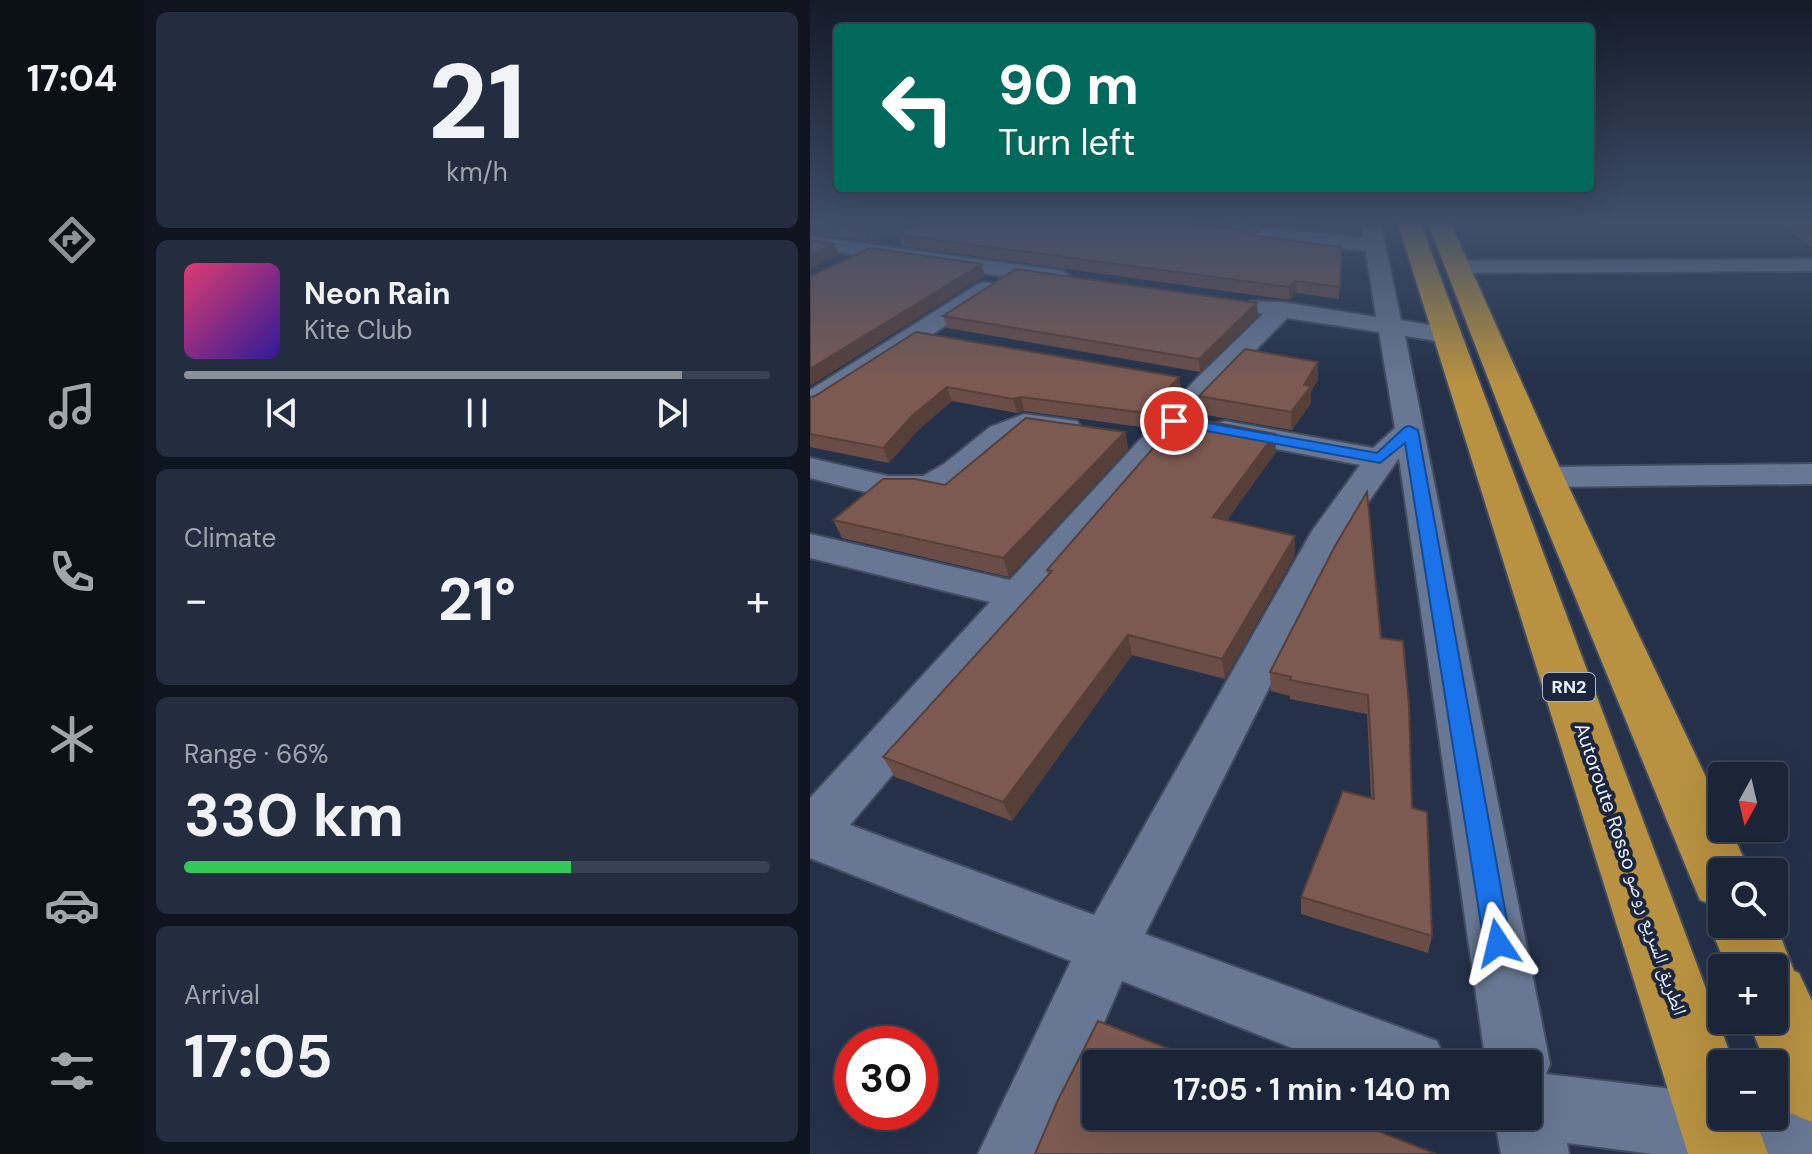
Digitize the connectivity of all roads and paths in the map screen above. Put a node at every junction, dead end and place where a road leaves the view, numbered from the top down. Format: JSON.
{"nodes":[{"id":1,"x":1010,"y":274,"type":"edge"},
{"id":2,"x":1034,"y":274,"type":"edge"},
{"id":3,"x":1387,"y":274,"type":"edge"},
{"id":4,"x":1412,"y":274,"type":"edge"},
{"id":5,"x":1461,"y":274,"type":"edge"},
{"id":6,"x":1077,"y":280,"type":"edge"},
{"id":7,"x":1235,"y":302,"type":"edge"},
{"id":8,"x":1282,"y":309,"type":"junction"},
{"id":9,"x":1390,"y":324,"type":"junction"},
{"id":10,"x":916,"y":334,"type":"junction"},
{"id":11,"x":1449,"y":335,"type":"junction"},
{"id":12,"x":946,"y":340,"type":"edge"},
{"id":13,"x":810,"y":402,"type":"edge"},
{"id":14,"x":1139,"y":433,"type":"junction"},
{"id":15,"x":1395,"y":444,"type":"junction"},
{"id":16,"x":810,"y":468,"type":"edge"},
{"id":17,"x":1812,"y":474,"type":"edge"},
{"id":18,"x":1545,"y":477,"type":"junction"},
{"id":19,"x":810,"y":546,"type":"edge"},
{"id":20,"x":1020,"y":596,"type":"junction"},
{"id":21,"x":810,"y":834,"type":"edge"},
{"id":22,"x":1713,"y":858,"type":"edge"},
{"id":23,"x":1108,"y":947,"type":"junction"},
{"id":24,"x":1788,"y":1030,"type":"edge"},
{"id":25,"x":1377,"y":1050,"type":"edge"},
{"id":26,"x":1515,"y":1050,"type":"edge"},
{"id":27,"x":1812,"y":1084,"type":"edge"},
{"id":28,"x":1542,"y":1108,"type":"edge"},
{"id":29,"x":1812,"y":1127,"type":"edge"},
{"id":30,"x":1530,"y":1130,"type":"edge"},
{"id":31,"x":1724,"y":1142,"type":"edge"},
{"id":32,"x":1012,"y":1154,"type":"edge"},
{"id":33,"x":1535,"y":1154,"type":"edge"}],
"edges":[{"from":1,"to":10,"type":"street"},
{"from":2,"to":6,"type":"street"},
{"from":3,"to":9,"type":"street"},
{"from":4,"to":11,"type":"highway","name":"Autoroute Rosso الطريق السريع روصو","number":"RN2"},
{"from":5,"to":18,"type":"highway"},
{"from":7,"to":8,"type":"street"},
{"from":8,"to":9,"type":"street"},
{"from":8,"to":14,"type":"street"},
{"from":9,"to":11,"type":"street"},
{"from":9,"to":15,"type":"street"},
{"from":10,"to":12,"type":"street"},
{"from":10,"to":13,"type":"street"},
{"from":11,"to":31,"type":"highway","name":"Autoroute Rosso الطريق السريع روصو","number":"RN2"},
{"from":14,"to":15,"type":"street"},
{"from":14,"to":16,"type":"street"},
{"from":14,"to":20,"type":"street"},
{"from":15,"to":23,"type":"street"},
{"from":15,"to":26,"type":"street"},
{"from":17,"to":18,"type":"street"},
{"from":18,"to":22,"type":"highway"},
{"from":19,"to":20,"type":"street"},
{"from":20,"to":21,"type":"street"},
{"from":21,"to":23,"type":"street"},
{"from":23,"to":25,"type":"street"},
{"from":23,"to":32,"type":"street"},
{"from":24,"to":27,"type":"highway"},
{"from":28,"to":31,"type":"street"},
{"from":29,"to":31,"type":"street"},
{"from":30,"to":33,"type":"street"}]}
